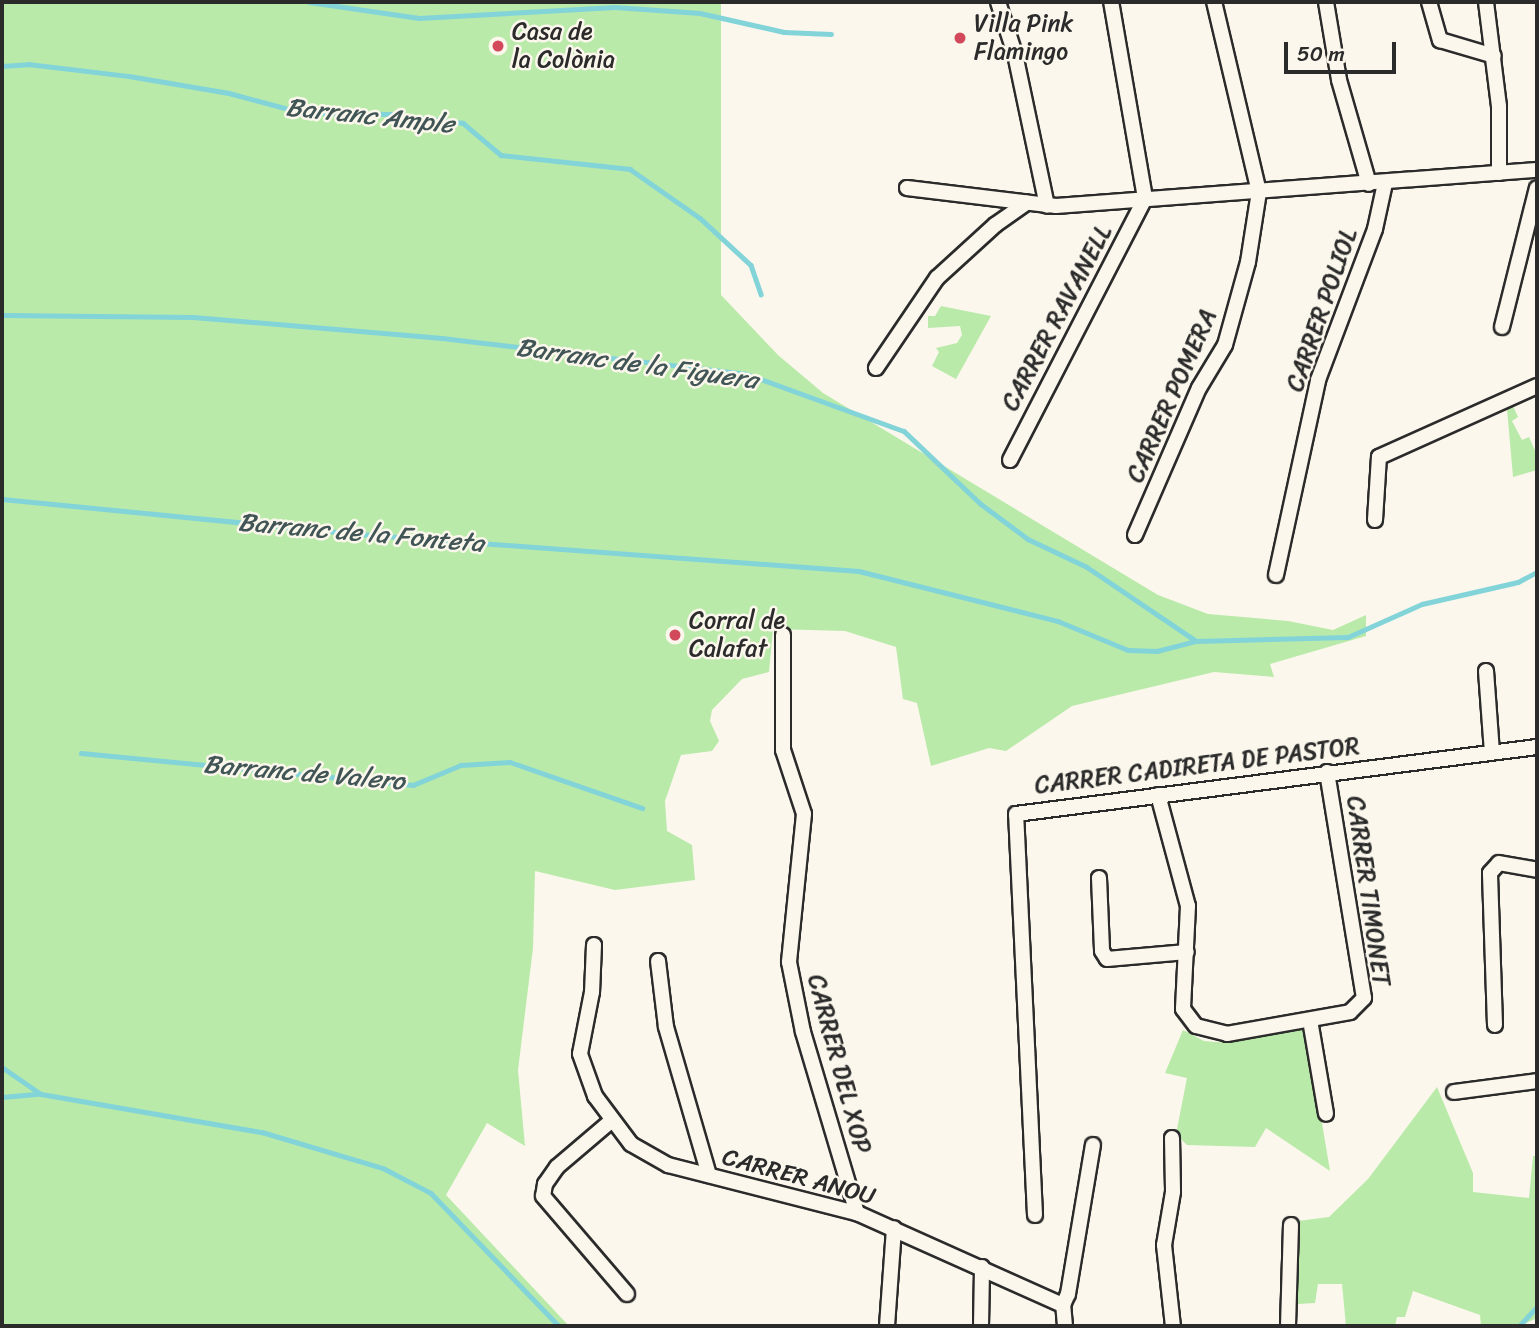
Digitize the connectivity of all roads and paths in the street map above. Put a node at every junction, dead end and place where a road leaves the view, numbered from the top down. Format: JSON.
{"nodes":[{"id":1,"x":998,"y":2,"type":"edge"},
{"id":2,"x":1111,"y":2,"type":"edge"},
{"id":3,"x":1214,"y":2,"type":"edge"},
{"id":4,"x":1326,"y":2,"type":"edge"},
{"id":5,"x":1429,"y":2,"type":"edge"},
{"id":6,"x":1486,"y":2,"type":"edge"},
{"id":7,"x":1494,"y":56,"type":"junction"},
{"id":8,"x":1537,"y":170,"type":"edge"},
{"id":9,"x":1499,"y":173,"type":"junction"},
{"id":10,"x":1385,"y":183,"type":"junction"},
{"id":11,"x":1369,"y":184,"type":"junction"},
{"id":12,"x":908,"y":188,"type":"dead end"},
{"id":13,"x":1537,"y":188,"type":"edge"},
{"id":14,"x":1259,"y":192,"type":"junction"},
{"id":15,"x":1145,"y":198,"type":"junction"},
{"id":16,"x":1027,"y":204,"type":"junction"},
{"id":17,"x":1047,"y":206,"type":"junction"},
{"id":18,"x":1502,"y":327,"type":"dead end"},
{"id":19,"x":876,"y":368,"type":"dead end"},
{"id":20,"x":1537,"y":386,"type":"edge"},
{"id":21,"x":1010,"y":460,"type":"dead end"},
{"id":22,"x":1375,"y":520,"type":"dead end"},
{"id":23,"x":1135,"y":535,"type":"dead end"},
{"id":24,"x":1276,"y":575,"type":"dead end"},
{"id":25,"x":783,"y":635,"type":"dead end"},
{"id":26,"x":1486,"y":671,"type":"dead end"},
{"id":27,"x":1537,"y":747,"type":"edge"},
{"id":28,"x":1492,"y":753,"type":"junction"},
{"id":29,"x":1327,"y":772,"type":"junction"},
{"id":30,"x":1158,"y":795,"type":"junction"},
{"id":31,"x":1537,"y":870,"type":"edge"},
{"id":32,"x":1099,"y":878,"type":"dead end"},
{"id":33,"x":594,"y":945,"type":"dead end"},
{"id":34,"x":1187,"y":952,"type":"junction"},
{"id":35,"x":658,"y":961,"type":"dead end"},
{"id":36,"x":1310,"y":1020,"type":"junction"},
{"id":37,"x":1495,"y":1026,"type":"dead end"},
{"id":38,"x":1537,"y":1081,"type":"edge"},
{"id":39,"x":1454,"y":1093,"type":"dead end"},
{"id":40,"x":1326,"y":1114,"type":"dead end"},
{"id":41,"x":611,"y":1121,"type":"junction"},
{"id":42,"x":1172,"y":1138,"type":"dead end"},
{"id":43,"x":1093,"y":1146,"type":"dead end"},
{"id":44,"x":709,"y":1175,"type":"junction"},
{"id":45,"x":857,"y":1213,"type":"junction"},
{"id":46,"x":1035,"y":1215,"type":"dead end"},
{"id":47,"x":1291,"y":1225,"type":"dead end"},
{"id":48,"x":894,"y":1228,"type":"junction"},
{"id":49,"x":982,"y":1267,"type":"junction"},
{"id":50,"x":627,"y":1294,"type":"dead end"},
{"id":51,"x":1063,"y":1305,"type":"junction"},
{"id":52,"x":887,"y":1326,"type":"edge"},
{"id":53,"x":981,"y":1326,"type":"edge"},
{"id":54,"x":1065,"y":1326,"type":"edge"},
{"id":55,"x":1173,"y":1326,"type":"edge"},
{"id":56,"x":1288,"y":1326,"type":"edge"}],
"edges":[{"from":1,"to":17,"type":"street"},
{"from":2,"to":15,"type":"street"},
{"from":3,"to":14,"type":"street"},
{"from":4,"to":11,"type":"street"},
{"from":5,"to":7,"type":"street"},
{"from":6,"to":7,"type":"street"},
{"from":7,"to":9,"type":"street"},
{"from":8,"to":9,"type":"street"},
{"from":9,"to":10,"type":"street"},
{"from":10,"to":11,"type":"street"},
{"from":10,"to":24,"type":"street","name":"CARRER POLIOL"},
{"from":11,"to":14,"type":"street"},
{"from":12,"to":16,"type":"street"},
{"from":13,"to":18,"type":"street"},
{"from":14,"to":15,"type":"street"},
{"from":14,"to":23,"type":"street","name":"CARRER POMERA"},
{"from":15,"to":17,"type":"street"},
{"from":15,"to":21,"type":"street","name":"CARRER RAVANELL"},
{"from":16,"to":17,"type":"street"},
{"from":16,"to":19,"type":"street"},
{"from":20,"to":22,"type":"street"},
{"from":25,"to":45,"type":"street","name":"CARRER DEL XOP"},
{"from":26,"to":28,"type":"street"},
{"from":27,"to":28,"type":"street","name":"CARRER CADIRETA DE PASTOR"},
{"from":28,"to":29,"type":"street","name":"CARRER CADIRETA DE PASTOR"},
{"from":29,"to":30,"type":"street","name":"CARRER CADIRETA DE PASTOR"},
{"from":29,"to":36,"type":"street","name":"CARRER TIMONET"},
{"from":30,"to":34,"type":"street","name":"CARRER TIMONET"},
{"from":30,"to":46,"type":"street","name":"CARRER CADIRETA DE PASTOR"},
{"from":31,"to":37,"type":"street"},
{"from":32,"to":34,"type":"street"},
{"from":33,"to":41,"type":"street","name":"CARRER ANOU"},
{"from":34,"to":36,"type":"street","name":"CARRER TIMONET"},
{"from":35,"to":44,"type":"street"},
{"from":36,"to":40,"type":"street"},
{"from":38,"to":39,"type":"street"},
{"from":41,"to":44,"type":"street","name":"CARRER ANOU"},
{"from":41,"to":50,"type":"street"},
{"from":42,"to":55,"type":"street"},
{"from":43,"to":51,"type":"street"},
{"from":44,"to":45,"type":"street","name":"CARRER ANOU"},
{"from":45,"to":48,"type":"street","name":"CARRER ANOU"},
{"from":47,"to":56,"type":"street"},
{"from":48,"to":49,"type":"street","name":"CARRER ANOU"},
{"from":48,"to":52,"type":"street"},
{"from":49,"to":51,"type":"street","name":"CARRER ANOU"},
{"from":49,"to":53,"type":"street"},
{"from":51,"to":54,"type":"street"}]}
